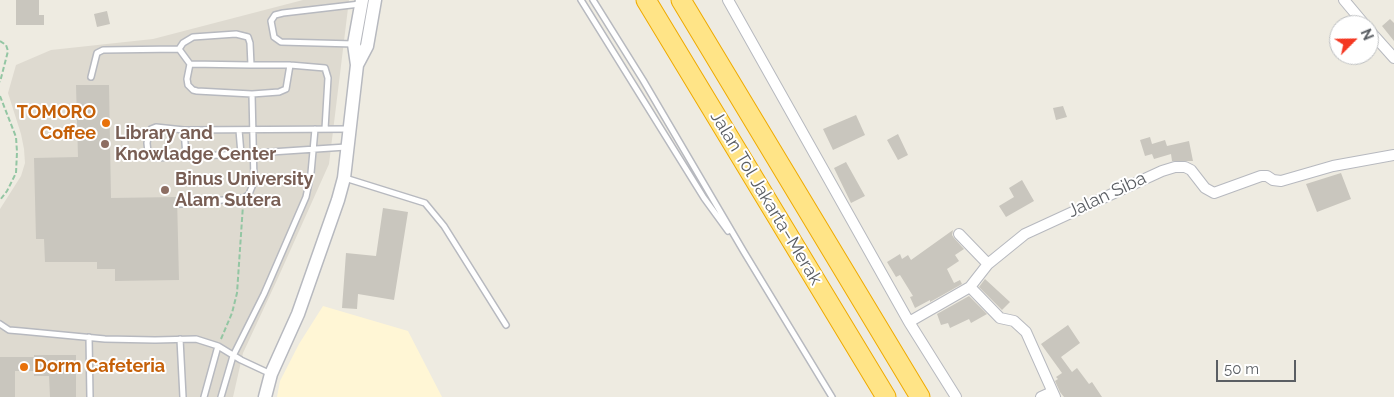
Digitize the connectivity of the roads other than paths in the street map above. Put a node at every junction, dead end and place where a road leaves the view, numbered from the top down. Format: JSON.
{"nodes":[{"id":1,"x":375,"y":0,"type":"edge"},
{"id":2,"x":581,"y":0,"type":"edge"},
{"id":3,"x":593,"y":0,"type":"edge"},
{"id":4,"x":646,"y":0,"type":"edge"},
{"id":5,"x":681,"y":0,"type":"edge"},
{"id":6,"x":728,"y":0,"type":"edge"},
{"id":7,"x":1344,"y":0,"type":"edge"},
{"id":8,"x":362,"y":2,"type":"edge"},
{"id":9,"x":1357,"y":15,"type":"edge"},
{"id":10,"x":1379,"y":41,"type":"edge"},
{"id":11,"x":354,"y":44,"type":"junction"},
{"id":12,"x":179,"y":49,"type":"junction"},
{"id":13,"x":1394,"y":58,"type":"edge"},
{"id":14,"x":190,"y":64,"type":"junction"},
{"id":15,"x":251,"y":65,"type":"junction"},
{"id":16,"x":290,"y":65,"type":"junction"},
{"id":17,"x":357,"y":65,"type":"junction"},
{"id":18,"x":91,"y":77,"type":"dead end"},
{"id":19,"x":252,"y":94,"type":"junction"},
{"id":20,"x":315,"y":129,"type":"junction"},
{"id":21,"x":325,"y":129,"type":"junction"},
{"id":22,"x":350,"y":129,"type":"junction"},
{"id":23,"x":184,"y":130,"type":"junction"},
{"id":24,"x":239,"y":130,"type":"junction"},
{"id":25,"x":253,"y":130,"type":"junction"},
{"id":26,"x":349,"y":146,"type":"junction"},
{"id":27,"x":313,"y":149,"type":"junction"},
{"id":28,"x":253,"y":153,"type":"junction"},
{"id":29,"x":241,"y":154,"type":"junction"},
{"id":30,"x":1394,"y":154,"type":"edge"},
{"id":31,"x":186,"y":156,"type":"junction"},
{"id":32,"x":344,"y":178,"type":"junction"},
{"id":33,"x":181,"y":204,"type":"dead end"},
{"id":34,"x":959,"y":234,"type":"dead end"},
{"id":35,"x":744,"y":252,"type":"junction"},
{"id":36,"x":988,"y":264,"type":"junction"},
{"id":37,"x":970,"y":287,"type":"junction"},
{"id":38,"x":909,"y":322,"type":"junction"},
{"id":39,"x":0,"y":324,"type":"edge"},
{"id":40,"x":506,"y":325,"type":"dead end"},
{"id":41,"x":89,"y":337,"type":"junction"},
{"id":42,"x":180,"y":339,"type":"junction"},
{"id":43,"x":218,"y":346,"type":"junction"},
{"id":44,"x":233,"y":356,"type":"junction"},
{"id":45,"x":271,"y":374,"type":"junction"},
{"id":46,"x":1054,"y":395,"type":"edge"},
{"id":47,"x":90,"y":397,"type":"edge"},
{"id":48,"x":183,"y":397,"type":"edge"},
{"id":49,"x":204,"y":397,"type":"edge"},
{"id":50,"x":221,"y":397,"type":"edge"},
{"id":51,"x":265,"y":397,"type":"edge"},
{"id":52,"x":832,"y":397,"type":"edge"},
{"id":53,"x":886,"y":397,"type":"edge"},
{"id":54,"x":920,"y":397,"type":"edge"},
{"id":55,"x":956,"y":397,"type":"edge"},
{"id":56,"x":1041,"y":397,"type":"edge"}],
"edges":[{"from":1,"to":17,"type":"street"},
{"from":2,"to":35,"type":"lane"},
{"from":3,"to":35,"type":"lane"},
{"from":4,"to":53,"type":"highway","name":"Jalan Tol Jakarta–Merak"},
{"from":5,"to":54,"type":"highway","name":"Jalan Tol Jakarta–Merak"},
{"from":6,"to":38,"type":"street"},
{"from":7,"to":9,"type":"street"},
{"from":8,"to":11,"type":"street"},
{"from":8,"to":11,"type":"lane"},
{"from":10,"to":13,"type":"street"},
{"from":11,"to":17,"type":"street"},
{"from":12,"to":14,"type":"lane"},
{"from":12,"to":15,"type":"lane"},
{"from":12,"to":18,"type":"lane"},
{"from":14,"to":15,"type":"lane"},
{"from":14,"to":19,"type":"lane"},
{"from":15,"to":16,"type":"lane"},
{"from":16,"to":19,"type":"lane"},
{"from":16,"to":21,"type":"lane"},
{"from":17,"to":22,"type":"street"},
{"from":19,"to":25,"type":"lane"},
{"from":20,"to":21,"type":"lane"},
{"from":20,"to":25,"type":"lane"},
{"from":20,"to":27,"type":"lane"},
{"from":21,"to":22,"type":"lane"},
{"from":22,"to":26,"type":"street"},
{"from":23,"to":24,"type":"lane"},
{"from":23,"to":31,"type":"lane"},
{"from":23,"to":31,"type":"lane"},
{"from":24,"to":25,"type":"lane"},
{"from":24,"to":29,"type":"lane"},
{"from":25,"to":28,"type":"lane"},
{"from":26,"to":27,"type":"lane"},
{"from":26,"to":32,"type":"street"},
{"from":27,"to":28,"type":"lane"},
{"from":27,"to":44,"type":"lane"},
{"from":28,"to":29,"type":"lane"},
{"from":28,"to":33,"type":"lane"},
{"from":29,"to":31,"type":"lane"},
{"from":30,"to":36,"type":"street","name":"Jalan Siba"},
{"from":32,"to":40,"type":"lane"},
{"from":32,"to":45,"type":"street"},
{"from":34,"to":36,"type":"street"},
{"from":35,"to":52,"type":"lane"},
{"from":36,"to":37,"type":"street","name":"Jalan Siba"},
{"from":37,"to":38,"type":"street"},
{"from":37,"to":46,"type":"street"},
{"from":38,"to":55,"type":"street"},
{"from":39,"to":41,"type":"lane"},
{"from":41,"to":42,"type":"lane"},
{"from":41,"to":47,"type":"lane"},
{"from":42,"to":43,"type":"lane"},
{"from":42,"to":48,"type":"lane"},
{"from":43,"to":44,"type":"lane"},
{"from":43,"to":49,"type":"lane"},
{"from":44,"to":45,"type":"lane"},
{"from":44,"to":50,"type":"lane"},
{"from":45,"to":51,"type":"street"},
{"from":46,"to":56,"type":"street"}]}
